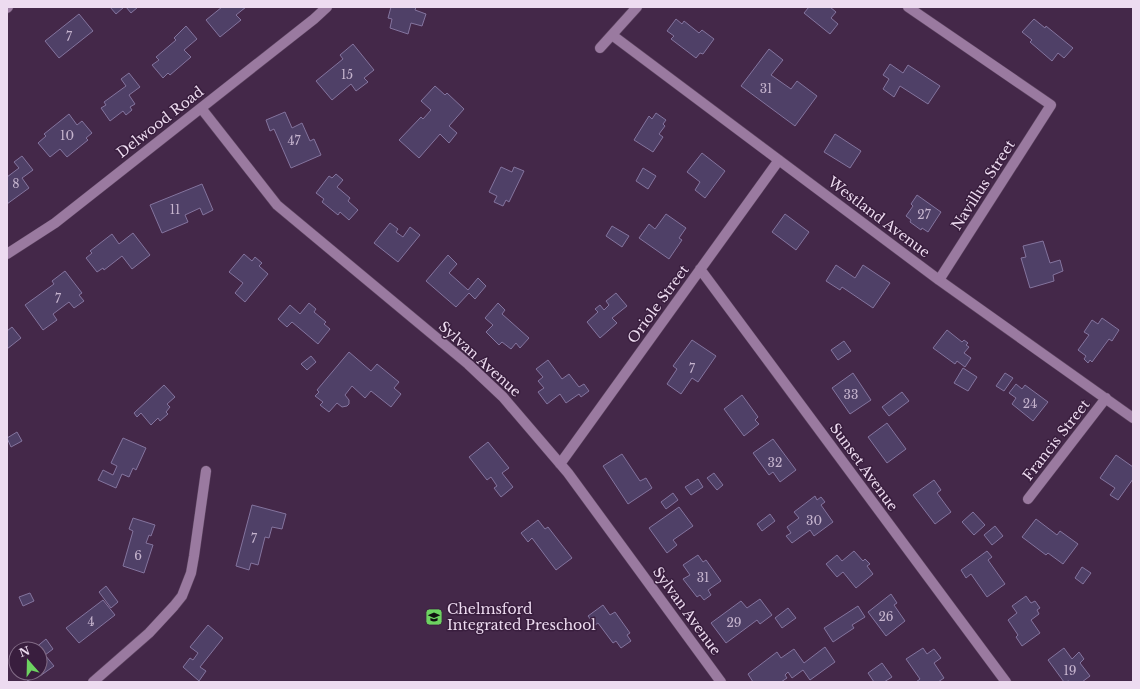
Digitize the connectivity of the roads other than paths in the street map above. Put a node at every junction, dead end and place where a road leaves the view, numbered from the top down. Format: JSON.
{"nodes":[{"id":1,"x":327,"y":7,"type":"edge"},
{"id":2,"x":637,"y":7,"type":"edge"},
{"id":3,"x":908,"y":7,"type":"edge"},
{"id":4,"x":612,"y":35,"type":"junction"},
{"id":5,"x":600,"y":48,"type":"dead end"},
{"id":6,"x":201,"y":108,"type":"junction"},
{"id":7,"x":779,"y":160,"type":"junction"},
{"id":8,"x":7,"y":254,"type":"edge"},
{"id":9,"x":700,"y":269,"type":"junction"},
{"id":10,"x":939,"y":280,"type":"junction"},
{"id":11,"x":1106,"y":398,"type":"junction"},
{"id":12,"x":1133,"y":418,"type":"edge"},
{"id":13,"x":560,"y":464,"type":"junction"},
{"id":14,"x":206,"y":472,"type":"dead end"},
{"id":15,"x":1028,"y":499,"type":"dead end"},
{"id":16,"x":93,"y":682,"type":"edge"},
{"id":17,"x":721,"y":682,"type":"edge"},
{"id":18,"x":1006,"y":682,"type":"edge"}],
"edges":[{"from":1,"to":6,"type":"street","name":"Delwood Road"},
{"from":2,"to":4,"type":"street"},
{"from":3,"to":10,"type":"street","name":"Navillus Street"},
{"from":4,"to":5,"type":"street"},
{"from":4,"to":7,"type":"street","name":"Westland Avenue"},
{"from":6,"to":8,"type":"street","name":"Delwood Road"},
{"from":6,"to":13,"type":"street","name":"Sylvan Avenue"},
{"from":7,"to":9,"type":"street","name":"Oriole Street"},
{"from":7,"to":10,"type":"street","name":"Westland Avenue"},
{"from":9,"to":13,"type":"street","name":"Oriole Street"},
{"from":9,"to":18,"type":"street","name":"Sunset Avenue"},
{"from":10,"to":11,"type":"street","name":"Westland Avenue"},
{"from":11,"to":12,"type":"street","name":"Westland Avenue"},
{"from":11,"to":15,"type":"street","name":"Francis Street"},
{"from":13,"to":17,"type":"street","name":"Sylvan Avenue"},
{"from":14,"to":16,"type":"street"}]}
